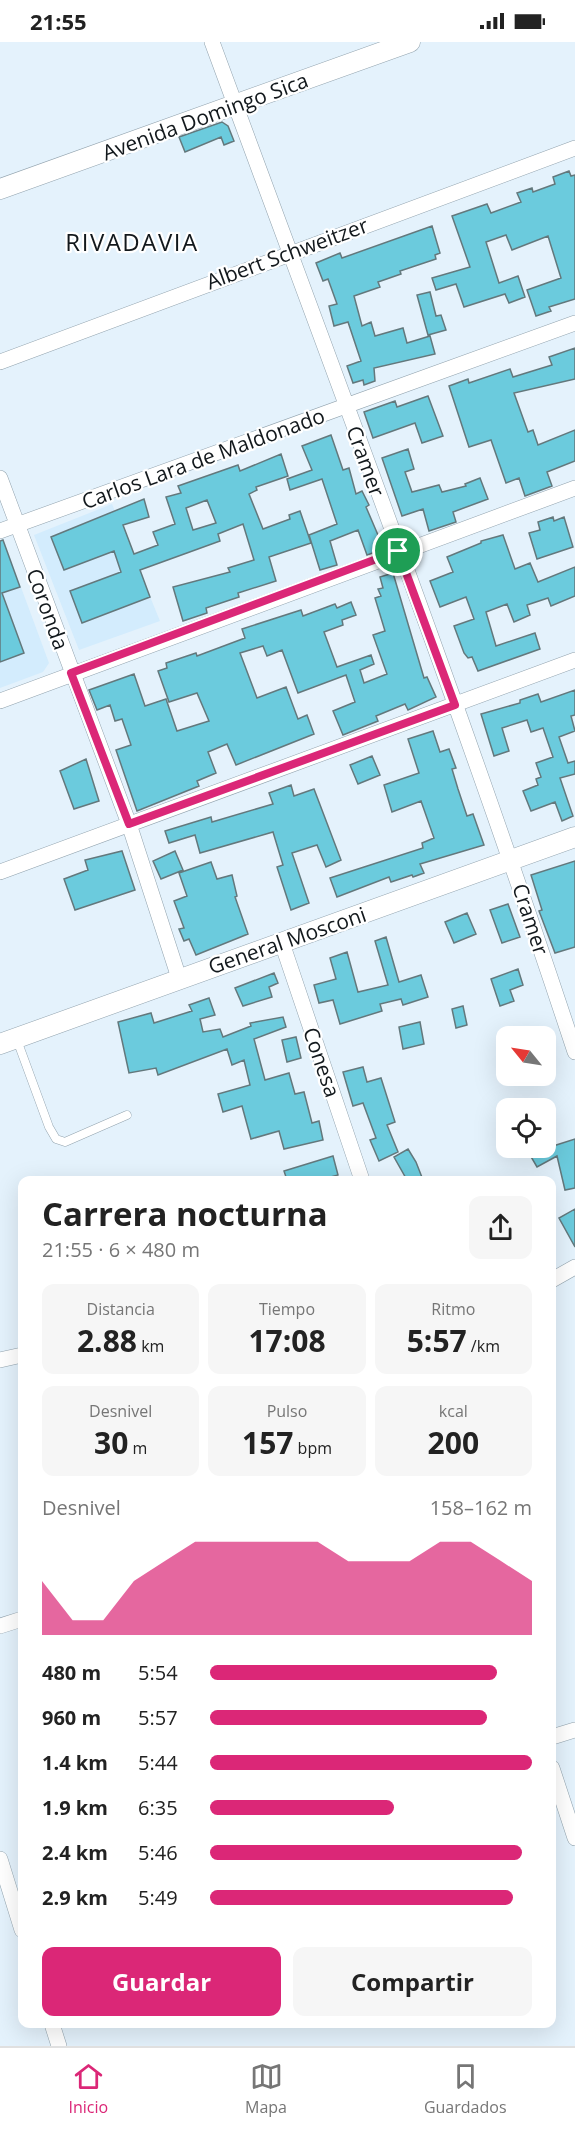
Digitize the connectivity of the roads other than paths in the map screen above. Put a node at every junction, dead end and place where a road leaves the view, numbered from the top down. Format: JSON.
{"nodes":[{"id":1,"x":212,"y":42,"type":"edge"},
{"id":2,"x":410,"y":42,"type":"edge"},
{"id":3,"x":235,"y":106,"type":"junction"},
{"id":4,"x":575,"y":148,"type":"edge"},
{"id":5,"x":0,"y":189,"type":"edge"},
{"id":6,"x":291,"y":251,"type":"junction"},
{"id":7,"x":575,"y":323,"type":"edge"},
{"id":8,"x":0,"y":362,"type":"edge"},
{"id":9,"x":346,"y":406,"type":"junction"},
{"id":10,"x":0,"y":478,"type":"edge"},
{"id":11,"x":575,"y":488,"type":"edge"},
{"id":12,"x":18,"y":525,"type":"junction"},
{"id":13,"x":0,"y":531,"type":"edge"},
{"id":14,"x":398,"y":551,"type":"junction"},
{"id":15,"x":575,"y":660,"type":"edge"},
{"id":16,"x":71,"y":673,"type":"junction"},
{"id":17,"x":0,"y":701,"type":"edge"},
{"id":18,"x":455,"y":705,"type":"junction"},
{"id":19,"x":129,"y":824,"type":"junction"},
{"id":20,"x":575,"y":837,"type":"edge"},
{"id":21,"x":512,"y":860,"type":"junction"},
{"id":22,"x":0,"y":872,"type":"edge"},
{"id":23,"x":282,"y":943,"type":"junction"},
{"id":24,"x":179,"y":978,"type":"junction"},
{"id":25,"x":8,"y":1041,"type":"edge"},
{"id":26,"x":575,"y":1052,"type":"edge"},
{"id":27,"x":127,"y":1115,"type":"dead end"},
{"id":28,"x":361,"y":1176,"type":"edge"},
{"id":29,"x":575,"y":1267,"type":"edge"},
{"id":30,"x":556,"y":1278,"type":"edge"},
{"id":31,"x":18,"y":1356,"type":"edge"},
{"id":32,"x":0,"y":1360,"type":"edge"},
{"id":33,"x":18,"y":1620,"type":"edge"},
{"id":34,"x":0,"y":1626,"type":"edge"},
{"id":35,"x":575,"y":1730,"type":"edge"},
{"id":36,"x":556,"y":1736,"type":"edge"},
{"id":37,"x":556,"y":1780,"type":"edge"},
{"id":38,"x":575,"y":1838,"type":"edge"},
{"id":39,"x":0,"y":1859,"type":"edge"},
{"id":40,"x":11,"y":1891,"type":"edge"},
{"id":41,"x":18,"y":1916,"type":"edge"},
{"id":42,"x":53,"y":2028,"type":"edge"},
{"id":43,"x":59,"y":2046,"type":"edge"}],
"edges":[{"from":1,"to":3,"type":"street","name":"Cramer"},
{"from":2,"to":3,"type":"street","name":"Avenida Domingo Sica"},
{"from":3,"to":5,"type":"street","name":"Avenida Domingo Sica"},
{"from":3,"to":6,"type":"street","name":"Cramer"},
{"from":4,"to":6,"type":"street","name":"Albert Schweitzer"},
{"from":6,"to":8,"type":"street","name":"Albert Schweitzer"},
{"from":6,"to":9,"type":"street","name":"Cramer"},
{"from":7,"to":9,"type":"street","name":"Carlos Lara de Maldonado"},
{"from":9,"to":12,"type":"street","name":"Carlos Lara de Maldonado"},
{"from":9,"to":14,"type":"street","name":"Cramer"},
{"from":10,"to":12,"type":"street","name":"Coronda"},
{"from":11,"to":14,"type":"street"},
{"from":12,"to":13,"type":"street","name":"Carlos Lara de Maldonado"},
{"from":12,"to":16,"type":"street","name":"Coronda"},
{"from":14,"to":16,"type":"street"},
{"from":14,"to":18,"type":"street","name":"Cramer"},
{"from":15,"to":18,"type":"street"},
{"from":16,"to":17,"type":"street"},
{"from":16,"to":19,"type":"street","name":"Coronda"},
{"from":18,"to":19,"type":"street"},
{"from":18,"to":21,"type":"street","name":"Cramer"},
{"from":19,"to":22,"type":"street"},
{"from":19,"to":24,"type":"street","name":"Coronda"},
{"from":20,"to":21,"type":"street","name":"General Mosconi"},
{"from":21,"to":23,"type":"street","name":"General Mosconi"},
{"from":21,"to":26,"type":"street","name":"Cramer"},
{"from":23,"to":24,"type":"street","name":"General Mosconi"},
{"from":23,"to":28,"type":"street","name":"Conesa"},
{"from":24,"to":25,"type":"street","name":"General Mosconi"},
{"from":25,"to":27,"type":"lane"},
{"from":29,"to":30,"type":"street"},
{"from":31,"to":32,"type":"street"},
{"from":33,"to":34,"type":"street"},
{"from":35,"to":36,"type":"street"},
{"from":37,"to":38,"type":"street"},
{"from":39,"to":40,"type":"street"},
{"from":40,"to":41,"type":"street"},
{"from":42,"to":43,"type":"street"}]}
